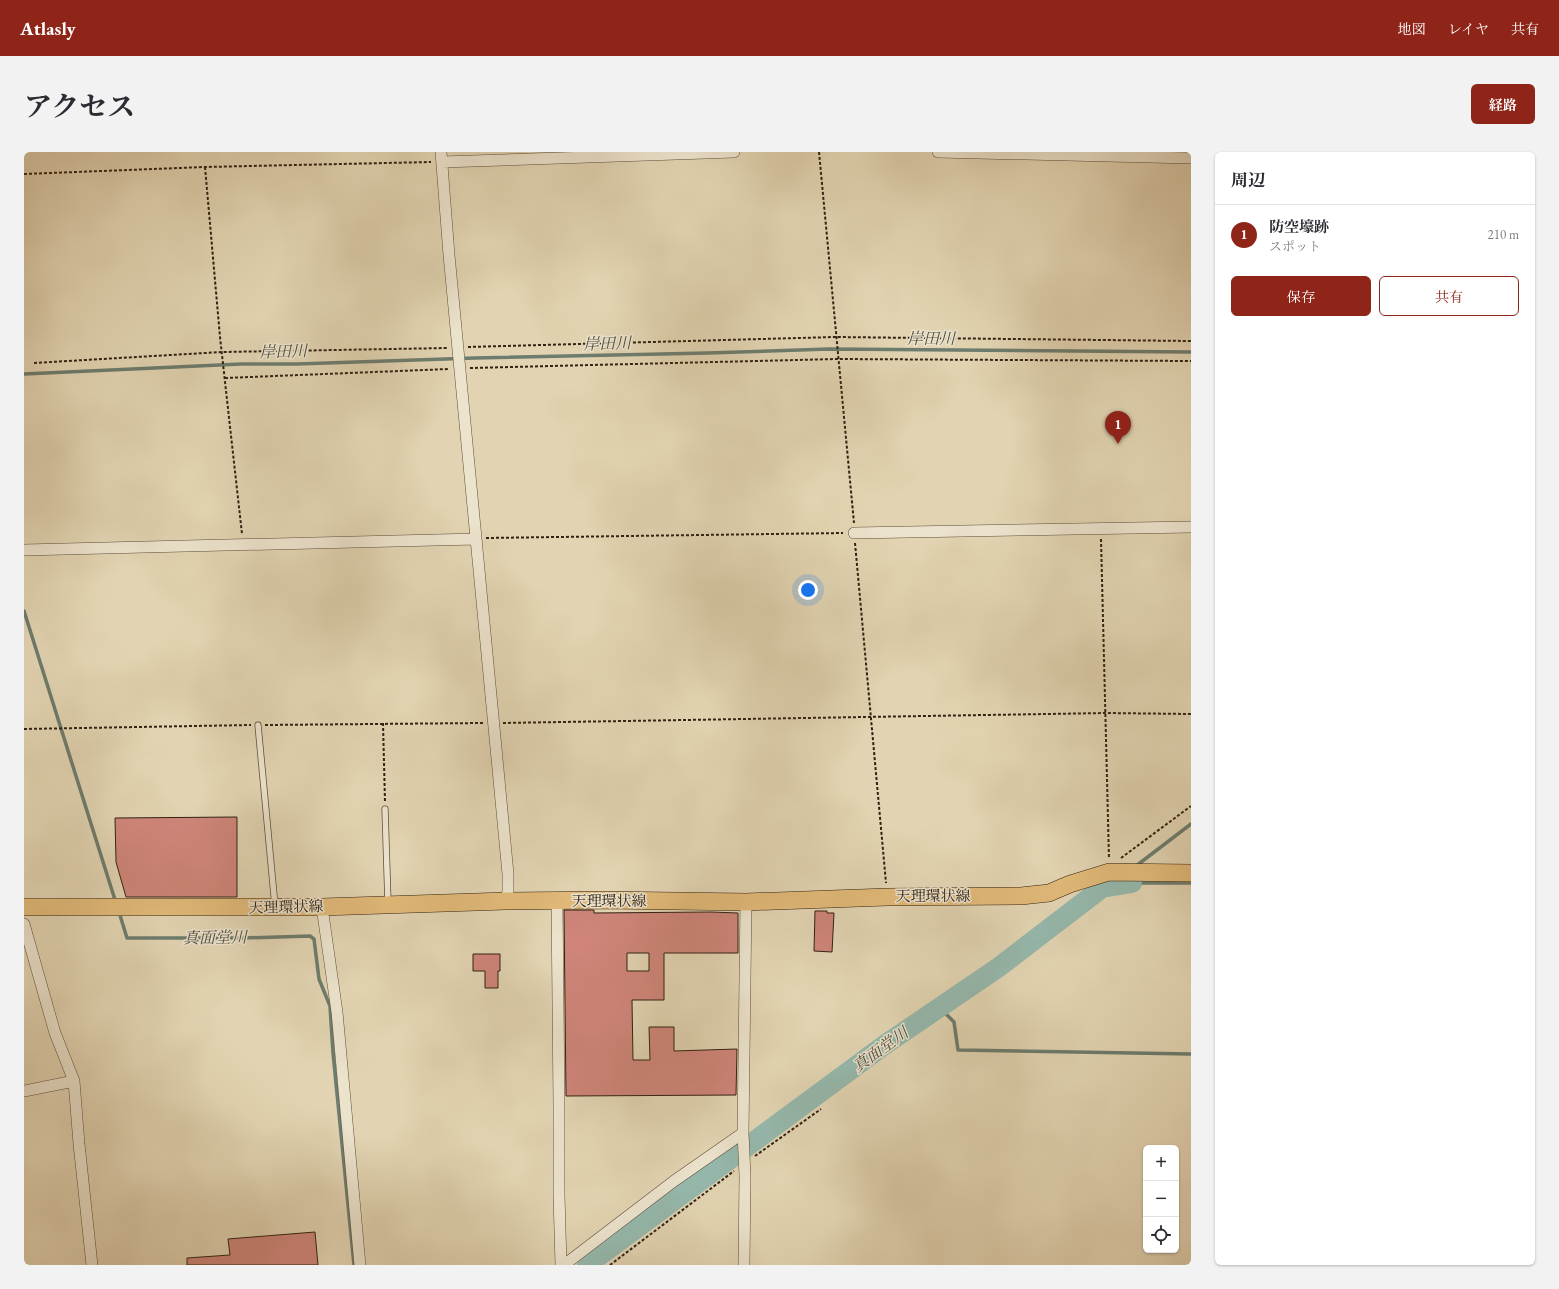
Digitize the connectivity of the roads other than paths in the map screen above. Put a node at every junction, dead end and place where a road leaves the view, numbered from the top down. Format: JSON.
{"nodes":[{"id":1,"x":734,"y":152,"type":"edge"},
{"id":2,"x":938,"y":152,"type":"edge"},
{"id":3,"x":441,"y":157,"type":"edge"},
{"id":4,"x":1191,"y":158,"type":"edge"},
{"id":5,"x":1191,"y":527,"type":"edge"},
{"id":6,"x":854,"y":533,"type":"road end"},
{"id":7,"x":476,"y":539,"type":"junction"},
{"id":8,"x":24,"y":550,"type":"edge"},
{"id":9,"x":258,"y":725,"type":"road end"},
{"id":10,"x":385,"y":809,"type":"road end"},
{"id":11,"x":1191,"y":873,"type":"edge"},
{"id":12,"x":506,"y":901,"type":"junction"},
{"id":13,"x":557,"y":901,"type":"junction"},
{"id":14,"x":746,"y":902,"type":"junction"},
{"id":15,"x":388,"y":904,"type":"junction"},
{"id":16,"x":24,"y":907,"type":"edge"},
{"id":17,"x":275,"y":907,"type":"junction"},
{"id":18,"x":322,"y":907,"type":"junction"},
{"id":19,"x":24,"y":924,"type":"edge"},
{"id":20,"x":74,"y":1081,"type":"junction"},
{"id":21,"x":24,"y":1091,"type":"edge"},
{"id":22,"x":743,"y":1136,"type":"junction"},
{"id":23,"x":92,"y":1265,"type":"edge"},
{"id":24,"x":360,"y":1265,"type":"edge"},
{"id":25,"x":562,"y":1265,"type":"edge"},
{"id":26,"x":744,"y":1265,"type":"edge"}],
"edges":[{"from":1,"to":3,"type":"street"},
{"from":2,"to":4,"type":"street"},
{"from":3,"to":7,"type":"street"},
{"from":5,"to":6,"type":"street"},
{"from":7,"to":8,"type":"street"},
{"from":7,"to":12,"type":"street"},
{"from":9,"to":17,"type":"lane"},
{"from":10,"to":15,"type":"lane"},
{"from":11,"to":14,"type":"main road","name":"天理環状線"},
{"from":12,"to":13,"type":"main road","name":"天理環状線"},
{"from":12,"to":15,"type":"main road","name":"天理環状線"},
{"from":13,"to":14,"type":"main road","name":"天理環状線"},
{"from":13,"to":25,"type":"street"},
{"from":14,"to":22,"type":"street"},
{"from":15,"to":18,"type":"main road","name":"天理環状線"},
{"from":16,"to":17,"type":"main road","name":"天理環状線"},
{"from":17,"to":18,"type":"main road","name":"天理環状線"},
{"from":18,"to":24,"type":"street"},
{"from":19,"to":20,"type":"street"},
{"from":20,"to":21,"type":"street"},
{"from":20,"to":23,"type":"street"},
{"from":22,"to":25,"type":"street"},
{"from":22,"to":26,"type":"street"}]}
